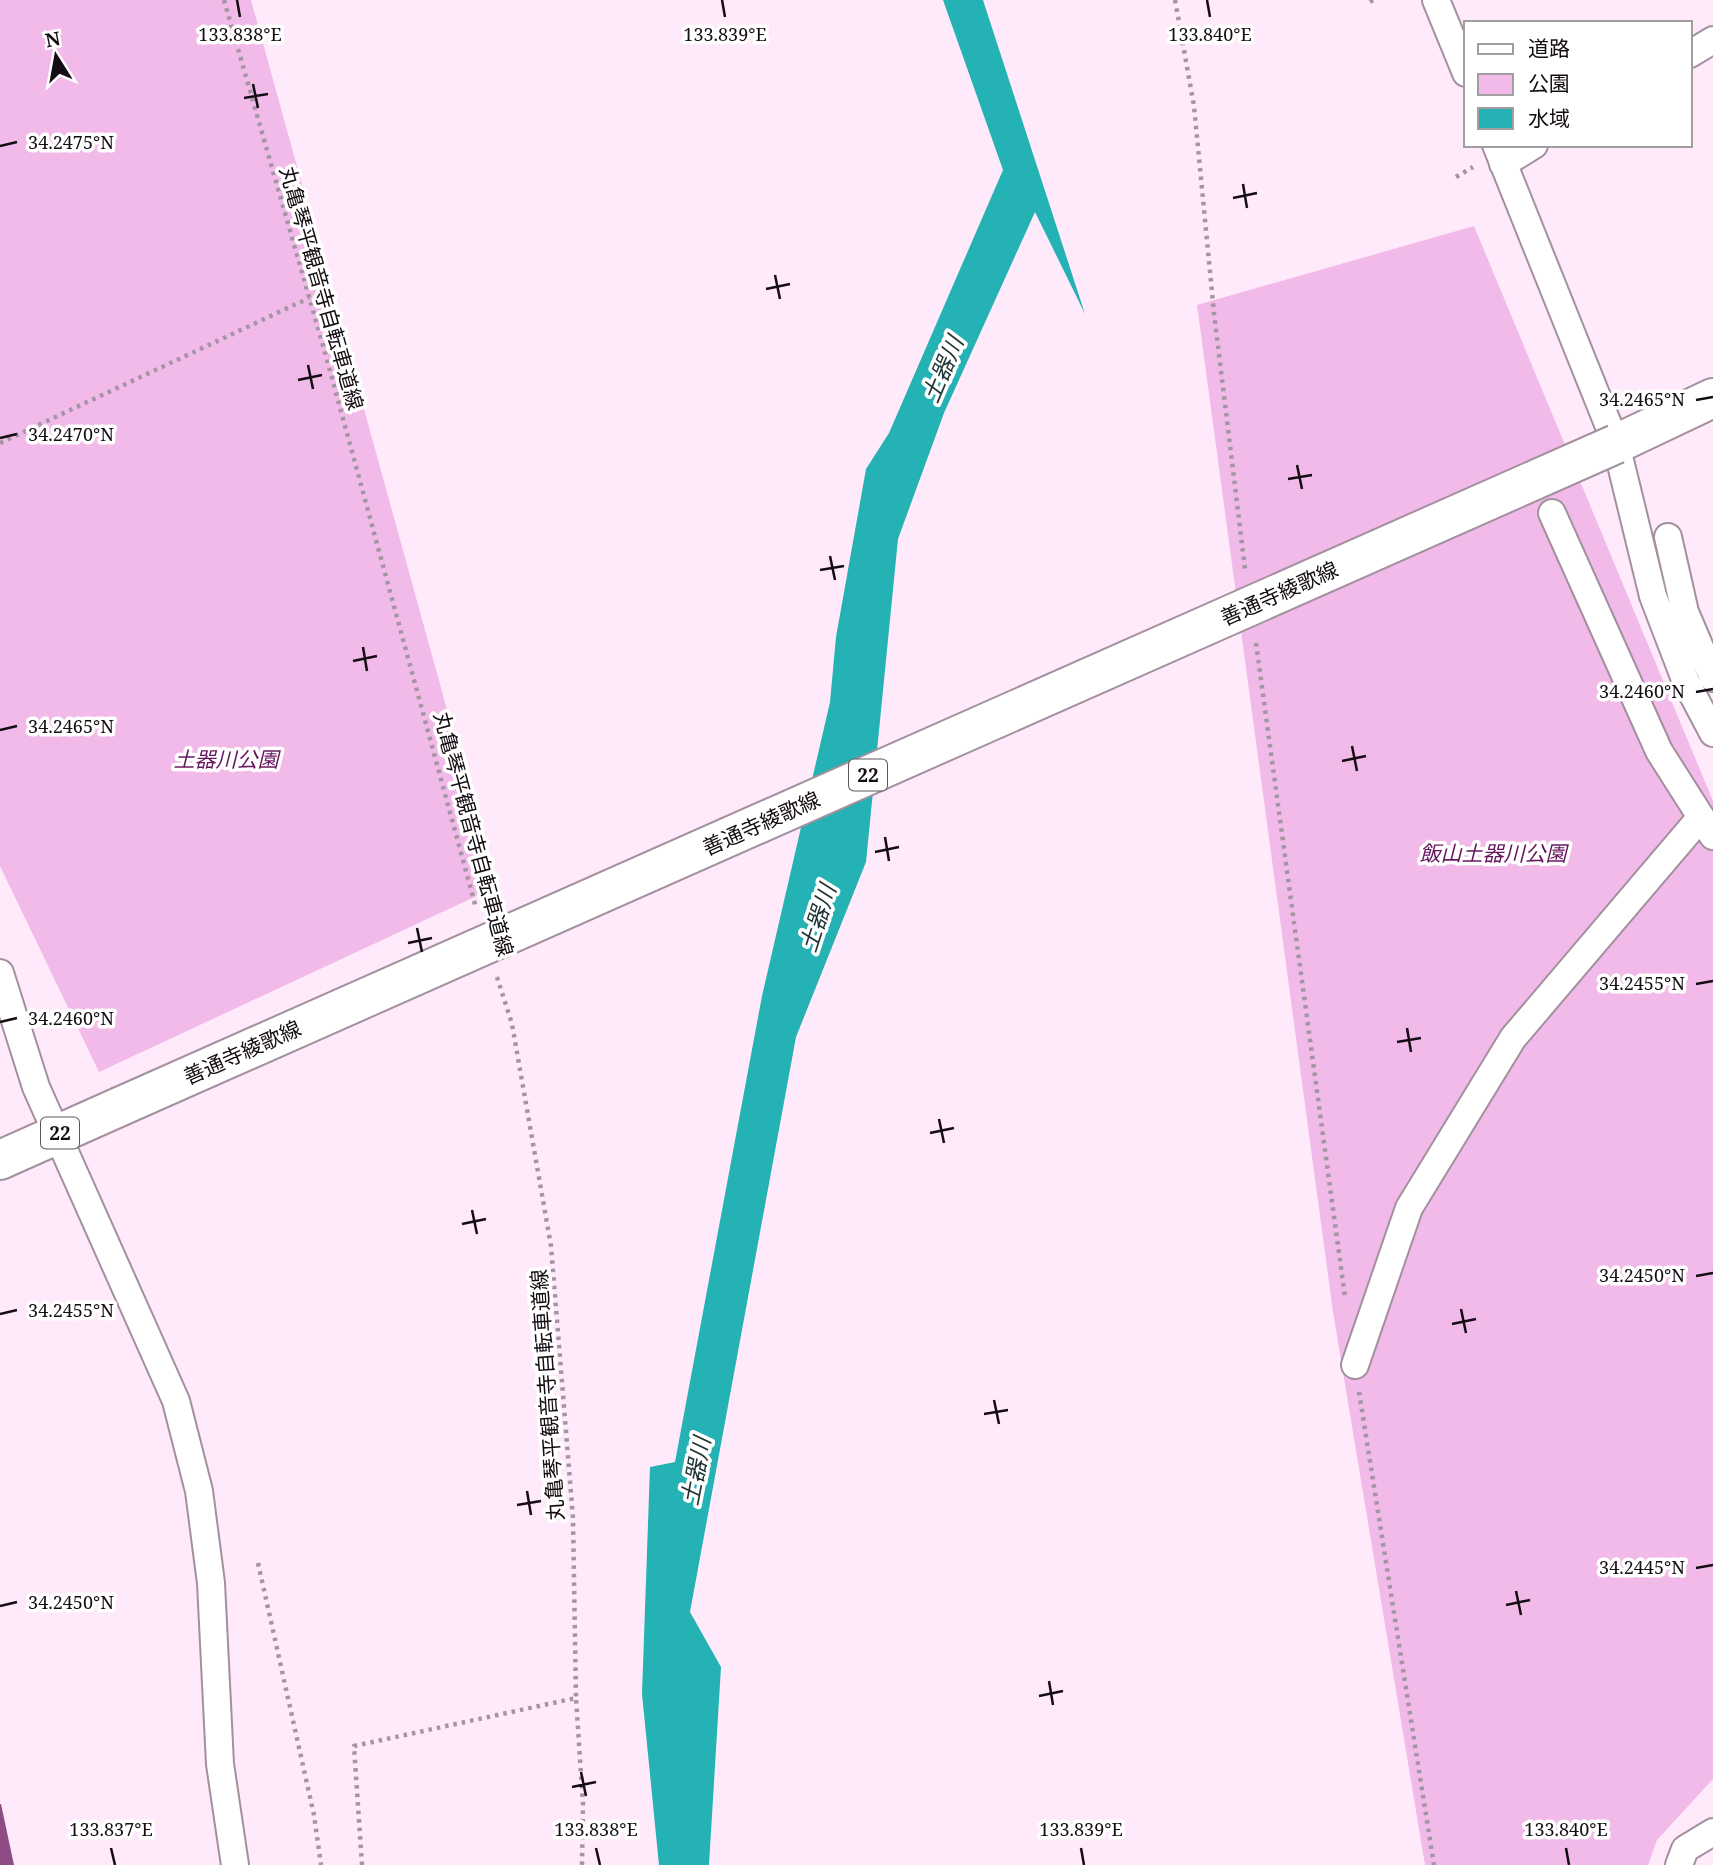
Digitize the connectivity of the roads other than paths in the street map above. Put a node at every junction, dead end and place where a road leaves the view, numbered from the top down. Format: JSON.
{"nodes":[{"id":1,"x":1436,"y":0,"type":"edge"},
{"id":2,"x":1713,"y":40,"type":"edge"},
{"id":3,"x":1692,"y":53,"type":"edge"},
{"id":4,"x":1464,"y":68,"type":"edge"},
{"id":5,"x":1526,"y":147,"type":"edge"},
{"id":6,"x":1499,"y":154,"type":"edge"},
{"id":7,"x":1713,"y":398,"type":"edge"},
{"id":8,"x":1616,"y":444,"type":"junction"},
{"id":9,"x":1552,"y":513,"type":"dead end"},
{"id":10,"x":1668,"y":537,"type":"dead end"},
{"id":11,"x":1713,"y":678,"type":"edge"},
{"id":12,"x":1713,"y":733,"type":"edge"},
{"id":13,"x":1707,"y":826,"type":"edge"},
{"id":14,"x":0,"y":973,"type":"edge"},
{"id":15,"x":57,"y":1135,"type":"junction"},
{"id":16,"x":0,"y":1160,"type":"edge"},
{"id":17,"x":1355,"y":1365,"type":"road end"},
{"id":18,"x":1713,"y":1832,"type":"edge"},
{"id":19,"x":235,"y":1865,"type":"edge"},
{"id":20,"x":1679,"y":1865,"type":"edge"}],
"edges":[{"from":1,"to":4,"type":"street"},
{"from":2,"to":3,"type":"street"},
{"from":5,"to":6,"type":"street"},
{"from":6,"to":8,"type":"street"},
{"from":7,"to":8,"type":"main road","name":"善通寺綾歌線","number":"22"},
{"from":8,"to":12,"type":"street"},
{"from":8,"to":15,"type":"main road","name":"善通寺綾歌線","number":"22","bridge":true},
{"from":9,"to":13,"type":"street"},
{"from":10,"to":11,"type":"street"},
{"from":13,"to":17,"type":"street"},
{"from":14,"to":15,"type":"street"},
{"from":15,"to":16,"type":"main road","name":"善通寺綾歌線","number":"22"},
{"from":15,"to":19,"type":"street"},
{"from":18,"to":20,"type":"street"}]}
